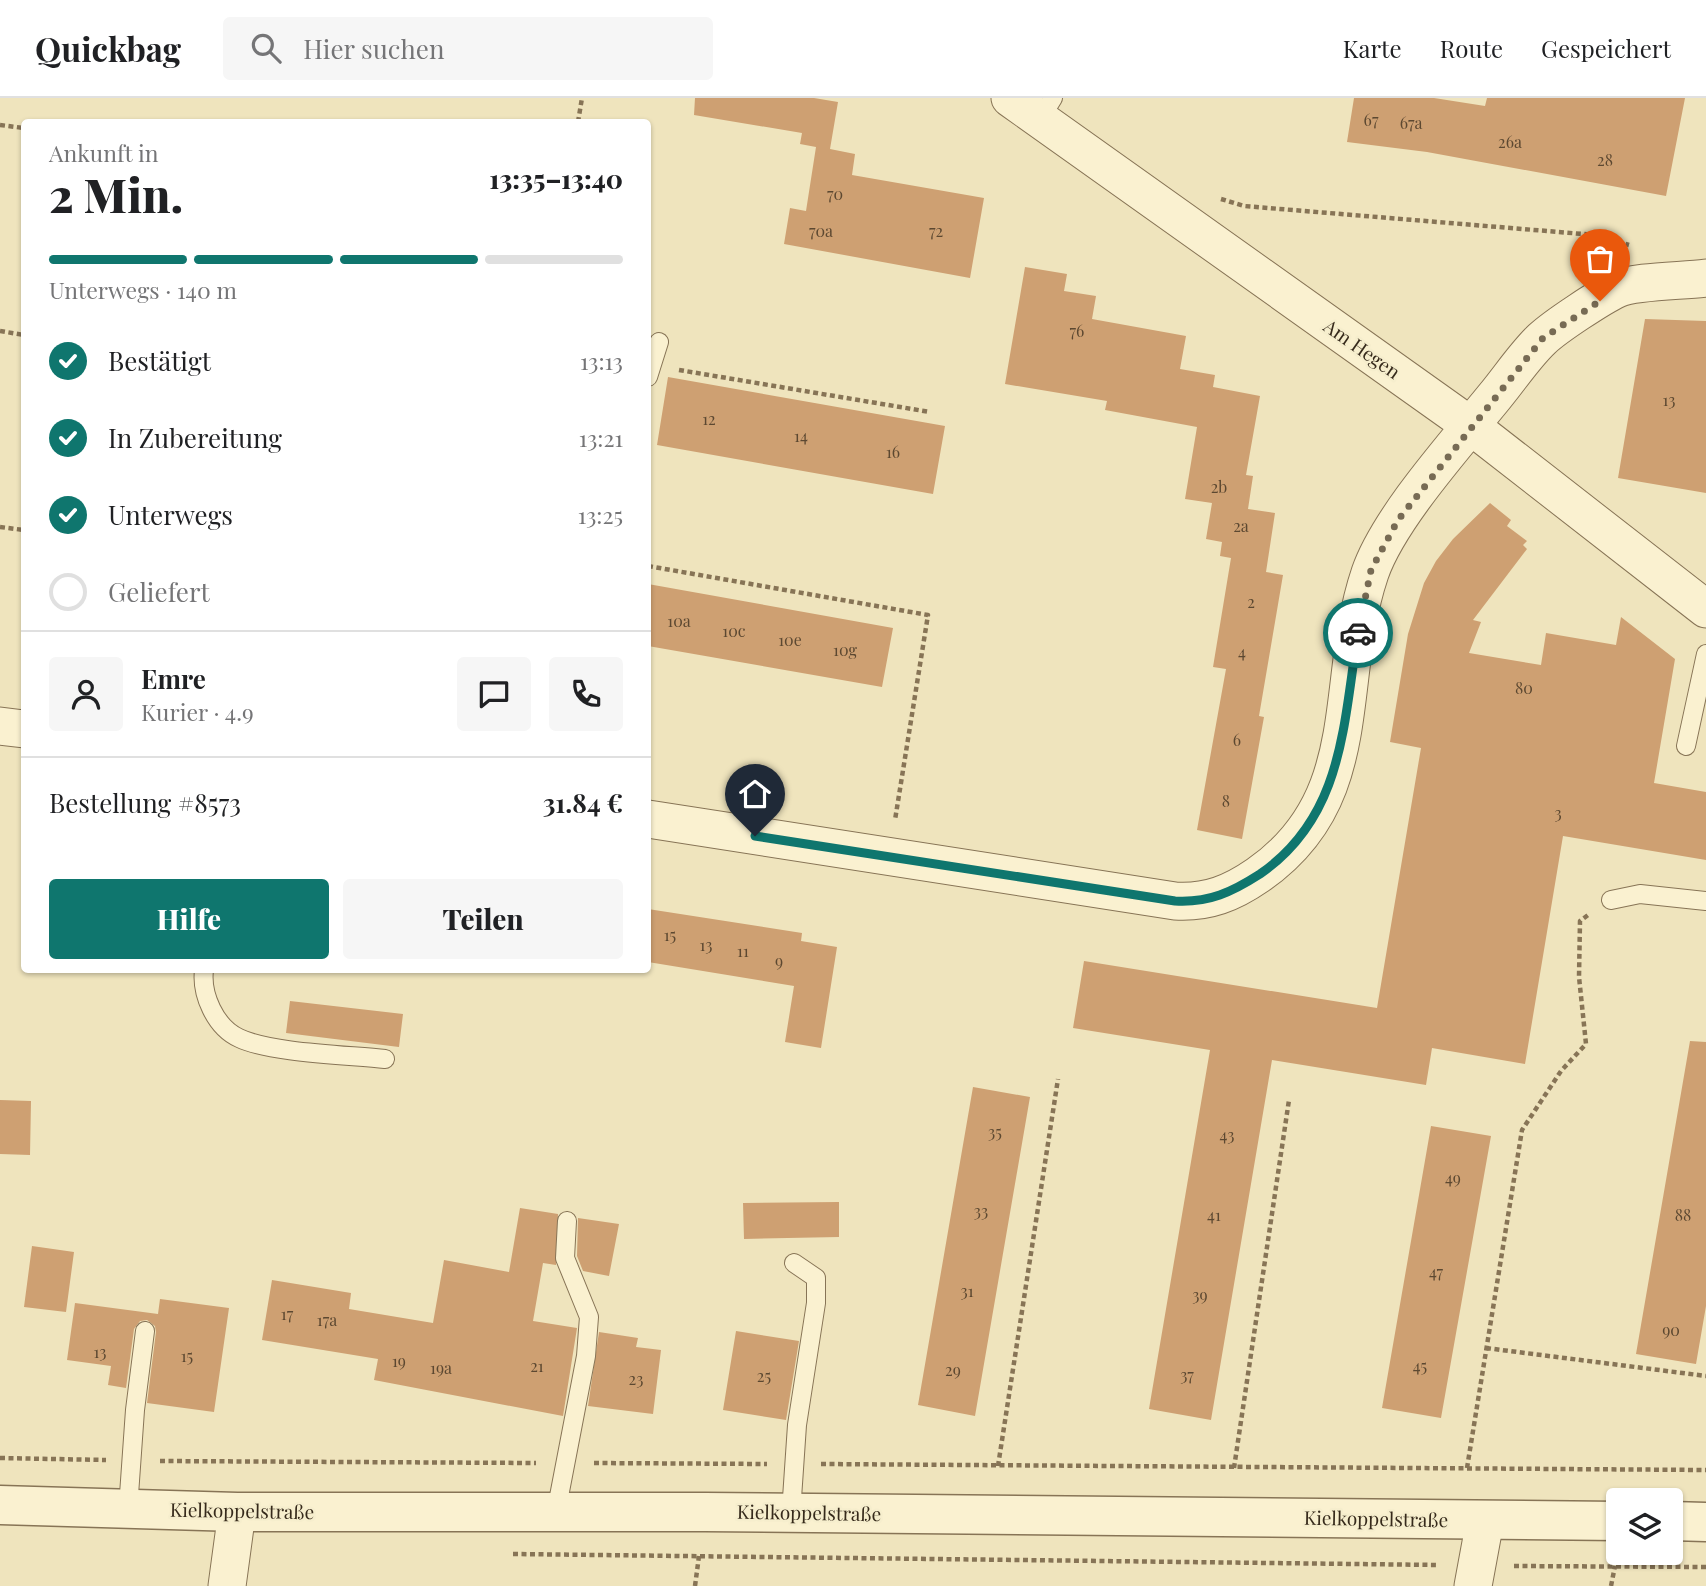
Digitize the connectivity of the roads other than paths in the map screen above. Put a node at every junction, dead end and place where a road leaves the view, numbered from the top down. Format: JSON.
{"nodes":[{"id":1,"x":1010,"y":98,"type":"edge"},
{"id":2,"x":1046,"y":109,"type":"edge"},
{"id":3,"x":1706,"y":278,"type":"edge"},
{"id":4,"x":659,"y":342,"type":"dead end"},
{"id":5,"x":651,"y":367,"type":"edge"},
{"id":6,"x":1471,"y":426,"type":"junction"},
{"id":7,"x":1706,"y":609,"type":"edge"},
{"id":8,"x":1706,"y":655,"type":"edge"},
{"id":9,"x":0,"y":726,"type":"edge"},
{"id":10,"x":21,"y":729,"type":"edge"},
{"id":11,"x":1686,"y":746,"type":"dead end"},
{"id":12,"x":651,"y":819,"type":"edge"},
{"id":13,"x":1611,"y":900,"type":"road end"},
{"id":14,"x":1706,"y":901,"type":"edge"},
{"id":15,"x":204,"y":973,"type":"edge"},
{"id":16,"x":385,"y":1059,"type":"dead end"},
{"id":17,"x":567,"y":1221,"type":"dead end"},
{"id":18,"x":794,"y":1262,"type":"dead end"},
{"id":19,"x":145,"y":1331,"type":"dead end"},
{"id":20,"x":0,"y":1504,"type":"edge"},
{"id":21,"x":128,"y":1509,"type":"junction"},
{"id":22,"x":237,"y":1512,"type":"junction"},
{"id":23,"x":556,"y":1512,"type":"junction"},
{"id":24,"x":791,"y":1513,"type":"junction"},
{"id":25,"x":1485,"y":1521,"type":"junction"},
{"id":26,"x":1606,"y":1521,"type":"edge"},
{"id":27,"x":1683,"y":1521,"type":"edge"},
{"id":28,"x":1706,"y":1522,"type":"edge"},
{"id":29,"x":1475,"y":1576,"type":"edge"},
{"id":30,"x":227,"y":1586,"type":"edge"}],
"edges":[{"from":1,"to":2,"type":"street","name":"Am Hegen"},
{"from":2,"to":6,"type":"street","name":"Am Hegen"},
{"from":3,"to":6,"type":"street"},
{"from":4,"to":5,"type":"lane"},
{"from":6,"to":7,"type":"street","name":"Am Hegen"},
{"from":6,"to":12,"type":"street"},
{"from":8,"to":11,"type":"lane"},
{"from":9,"to":10,"type":"street"},
{"from":13,"to":14,"type":"lane"},
{"from":15,"to":16,"type":"lane"},
{"from":17,"to":23,"type":"lane"},
{"from":18,"to":24,"type":"lane"},
{"from":19,"to":21,"type":"lane"},
{"from":20,"to":21,"type":"street","name":"Kielkoppelstraße"},
{"from":21,"to":22,"type":"street","name":"Kielkoppelstraße"},
{"from":22,"to":23,"type":"street","name":"Kielkoppelstraße"},
{"from":22,"to":30,"type":"street"},
{"from":23,"to":24,"type":"street","name":"Kielkoppelstraße"},
{"from":24,"to":25,"type":"street","name":"Kielkoppelstraße"},
{"from":25,"to":26,"type":"street","name":"Kielkoppelstraße"},
{"from":25,"to":29,"type":"street"},
{"from":27,"to":28,"type":"street"}]}
